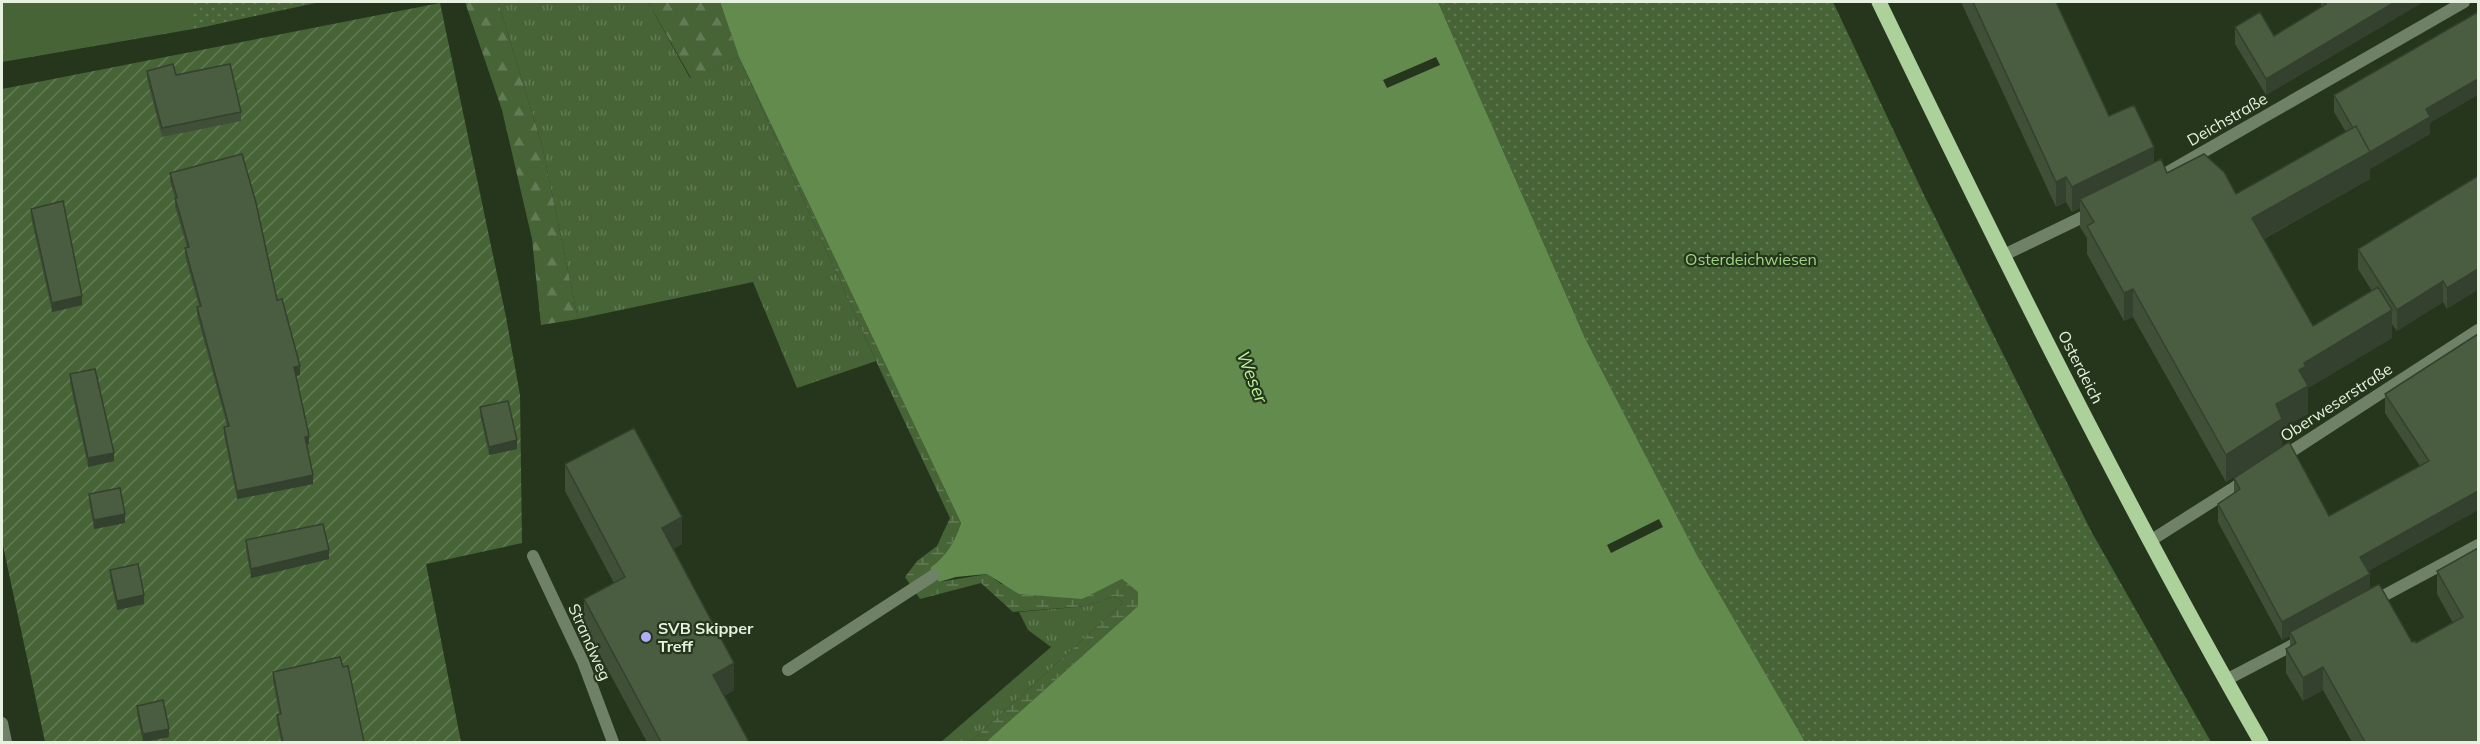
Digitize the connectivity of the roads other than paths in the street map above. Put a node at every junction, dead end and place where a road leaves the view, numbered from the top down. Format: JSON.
{"nodes":[{"id":1,"x":1879,"y":2,"type":"edge"},
{"id":2,"x":2464,"y":2,"type":"edge"},
{"id":3,"x":2143,"y":186,"type":"edge"},
{"id":4,"x":2101,"y":208,"type":"edge"},
{"id":5,"x":2002,"y":256,"type":"junction"},
{"id":6,"x":2478,"y":330,"type":"edge"},
{"id":7,"x":2150,"y":541,"type":"junction"},
{"id":8,"x":2478,"y":545,"type":"edge"},
{"id":9,"x":533,"y":555,"type":"dead end"},
{"id":10,"x":934,"y":575,"type":"dead end"},
{"id":11,"x":2356,"y":611,"type":"edge"},
{"id":12,"x":2315,"y":633,"type":"edge"},
{"id":13,"x":788,"y":670,"type":"dead end"},
{"id":14,"x":2226,"y":680,"type":"junction"},
{"id":15,"x":2,"y":723,"type":"edge"},
{"id":16,"x":6,"y":742,"type":"edge"},
{"id":17,"x":614,"y":742,"type":"edge"},
{"id":18,"x":2261,"y":742,"type":"edge"}],
"edges":[{"from":1,"to":5,"type":"main road","name":"Osterdeich"},
{"from":2,"to":3,"type":"street","name":"Deichstraße"},
{"from":4,"to":5,"type":"street"},
{"from":5,"to":7,"type":"main road","name":"Osterdeich"},
{"from":6,"to":7,"type":"street","name":"Oberweserstraße"},
{"from":7,"to":14,"type":"main road","name":"Osterdeich"},
{"from":8,"to":11,"type":"street"},
{"from":9,"to":17,"type":"street","name":"Strandweg"},
{"from":10,"to":13,"type":"street"},
{"from":12,"to":14,"type":"street"},
{"from":14,"to":18,"type":"main road","name":"Osterdeich"},
{"from":15,"to":16,"type":"street"}]}
